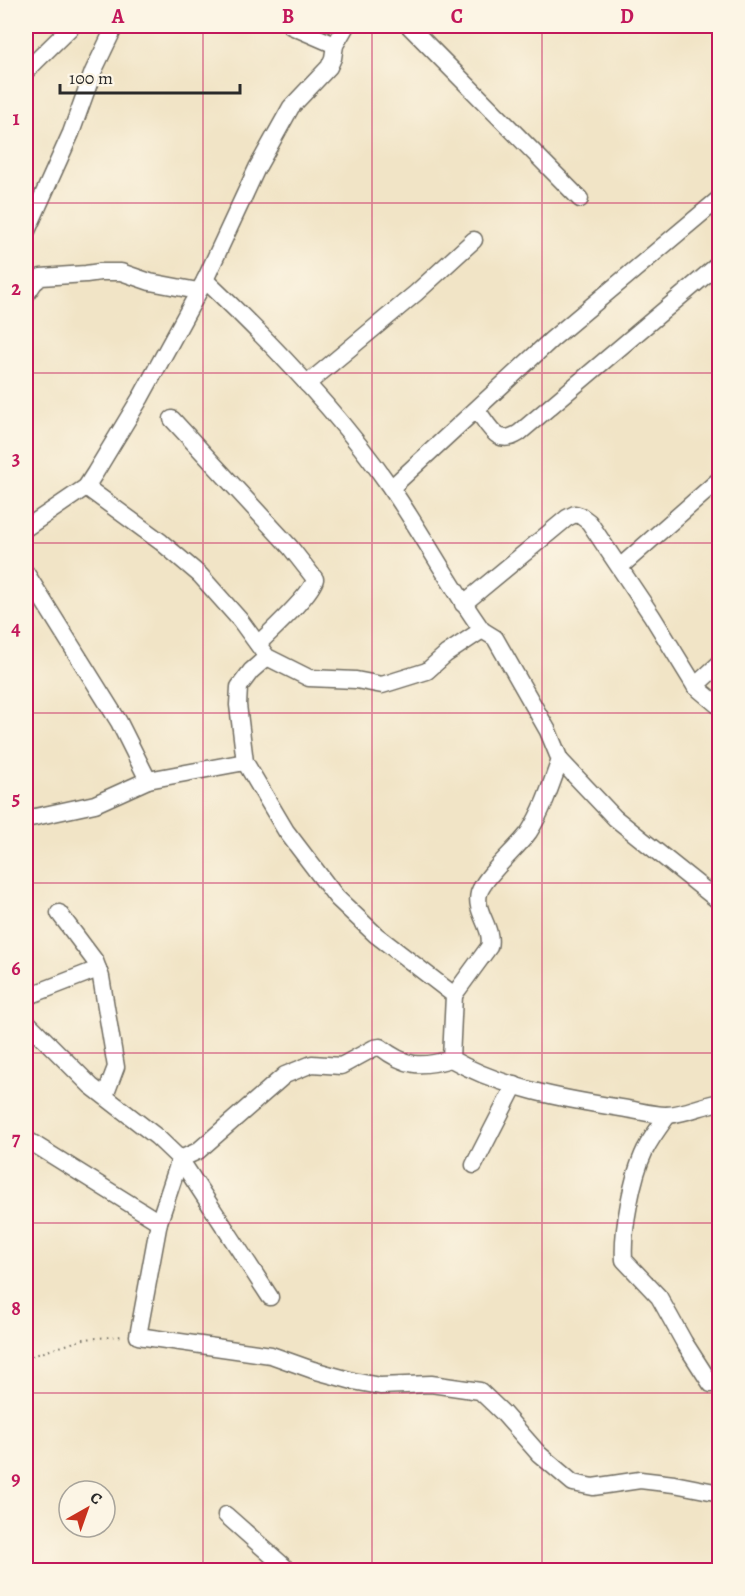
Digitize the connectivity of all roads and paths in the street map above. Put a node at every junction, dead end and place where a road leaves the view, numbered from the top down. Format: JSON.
{"nodes":[{"id":1,"x":72,"y":26,"type":"edge"},
{"id":2,"x":115,"y":26,"type":"edge"},
{"id":3,"x":291,"y":26,"type":"edge"},
{"id":4,"x":346,"y":26,"type":"edge"},
{"id":5,"x":409,"y":26,"type":"edge"},
{"id":6,"x":335,"y":45,"type":"junction"},
{"id":7,"x":26,"y":71,"type":"edge"},
{"id":8,"x":720,"y":198,"type":"edge"},
{"id":9,"x":580,"y":199,"type":"dead end"},
{"id":10,"x":26,"y":233,"type":"edge"},
{"id":11,"x":474,"y":240,"type":"dead end"},
{"id":12,"x":720,"y":263,"type":"edge"},
{"id":13,"x":202,"y":286,"type":"junction"},
{"id":14,"x":26,"y":295,"type":"edge"},
{"id":15,"x":307,"y":384,"type":"junction"},
{"id":16,"x":477,"y":410,"type":"junction"},
{"id":17,"x":172,"y":419,"type":"dead end"},
{"id":18,"x":720,"y":479,"type":"edge"},
{"id":19,"x":86,"y":487,"type":"junction"},
{"id":20,"x":391,"y":488,"type":"junction"},
{"id":21,"x":26,"y":528,"type":"edge"},
{"id":22,"x":620,"y":567,"type":"junction"},
{"id":23,"x":26,"y":573,"type":"edge"},
{"id":24,"x":463,"y":604,"type":"junction"},
{"id":25,"x":482,"y":630,"type":"junction"},
{"id":26,"x":263,"y":650,"type":"junction"},
{"id":27,"x":720,"y":663,"type":"edge"},
{"id":28,"x":695,"y":686,"type":"junction"},
{"id":29,"x":720,"y":707,"type":"edge"},
{"id":30,"x":560,"y":760,"type":"junction"},
{"id":31,"x":245,"y":762,"type":"junction"},
{"id":32,"x":148,"y":780,"type":"junction"},
{"id":33,"x":26,"y":819,"type":"edge"},
{"id":34,"x":720,"y":902,"type":"edge"},
{"id":35,"x":59,"y":913,"type":"dead end"},
{"id":36,"x":98,"y":969,"type":"junction"},
{"id":37,"x":454,"y":995,"type":"junction"},
{"id":38,"x":26,"y":997,"type":"edge"},
{"id":39,"x":26,"y":1021,"type":"edge"},
{"id":40,"x":451,"y":1059,"type":"junction"},
{"id":41,"x":515,"y":1085,"type":"junction"},
{"id":42,"x":105,"y":1096,"type":"junction"},
{"id":43,"x":720,"y":1102,"type":"edge"},
{"id":44,"x":668,"y":1115,"type":"junction"},
{"id":45,"x":26,"y":1139,"type":"edge"},
{"id":46,"x":180,"y":1159,"type":"junction"},
{"id":47,"x":474,"y":1165,"type":"dead end"},
{"id":48,"x":159,"y":1222,"type":"junction"},
{"id":49,"x":270,"y":1297,"type":"dead end"},
{"id":50,"x":138,"y":1336,"type":"junction"},
{"id":51,"x":26,"y":1358,"type":"edge"},
{"id":52,"x":711,"y":1384,"type":"dead end"},
{"id":53,"x":720,"y":1493,"type":"edge"},
{"id":54,"x":226,"y":1515,"type":"dead end"},
{"id":55,"x":288,"y":1570,"type":"edge"}],
"edges":[{"from":1,"to":7,"type":"street"},
{"from":2,"to":10,"type":"street"},
{"from":3,"to":6,"type":"street"},
{"from":4,"to":6,"type":"street"},
{"from":5,"to":9,"type":"street"},
{"from":6,"to":13,"type":"street"},
{"from":8,"to":16,"type":"street"},
{"from":11,"to":15,"type":"street"},
{"from":12,"to":16,"type":"street"},
{"from":13,"to":14,"type":"street"},
{"from":13,"to":15,"type":"street"},
{"from":13,"to":19,"type":"street"},
{"from":15,"to":20,"type":"street"},
{"from":16,"to":20,"type":"street"},
{"from":17,"to":26,"type":"street"},
{"from":18,"to":22,"type":"street"},
{"from":19,"to":21,"type":"street"},
{"from":19,"to":26,"type":"street"},
{"from":20,"to":24,"type":"street"},
{"from":22,"to":24,"type":"street"},
{"from":22,"to":28,"type":"street"},
{"from":23,"to":32,"type":"street"},
{"from":24,"to":25,"type":"street"},
{"from":25,"to":26,"type":"street"},
{"from":25,"to":30,"type":"street"},
{"from":26,"to":31,"type":"street"},
{"from":27,"to":28,"type":"street"},
{"from":28,"to":29,"type":"street"},
{"from":30,"to":34,"type":"street"},
{"from":30,"to":37,"type":"street"},
{"from":31,"to":32,"type":"street"},
{"from":31,"to":37,"type":"street"},
{"from":32,"to":33,"type":"street"},
{"from":35,"to":36,"type":"street"},
{"from":36,"to":38,"type":"street"},
{"from":36,"to":42,"type":"street"},
{"from":37,"to":40,"type":"street"},
{"from":39,"to":42,"type":"street"},
{"from":40,"to":41,"type":"street"},
{"from":40,"to":46,"type":"street"},
{"from":41,"to":44,"type":"street"},
{"from":41,"to":47,"type":"street"},
{"from":42,"to":46,"type":"street"},
{"from":43,"to":44,"type":"street"},
{"from":44,"to":52,"type":"street"},
{"from":45,"to":48,"type":"street"},
{"from":46,"to":48,"type":"street"},
{"from":46,"to":49,"type":"street"},
{"from":48,"to":50,"type":"street"},
{"from":50,"to":51,"type":"path"},
{"from":50,"to":53,"type":"street"},
{"from":54,"to":55,"type":"street"}]}
